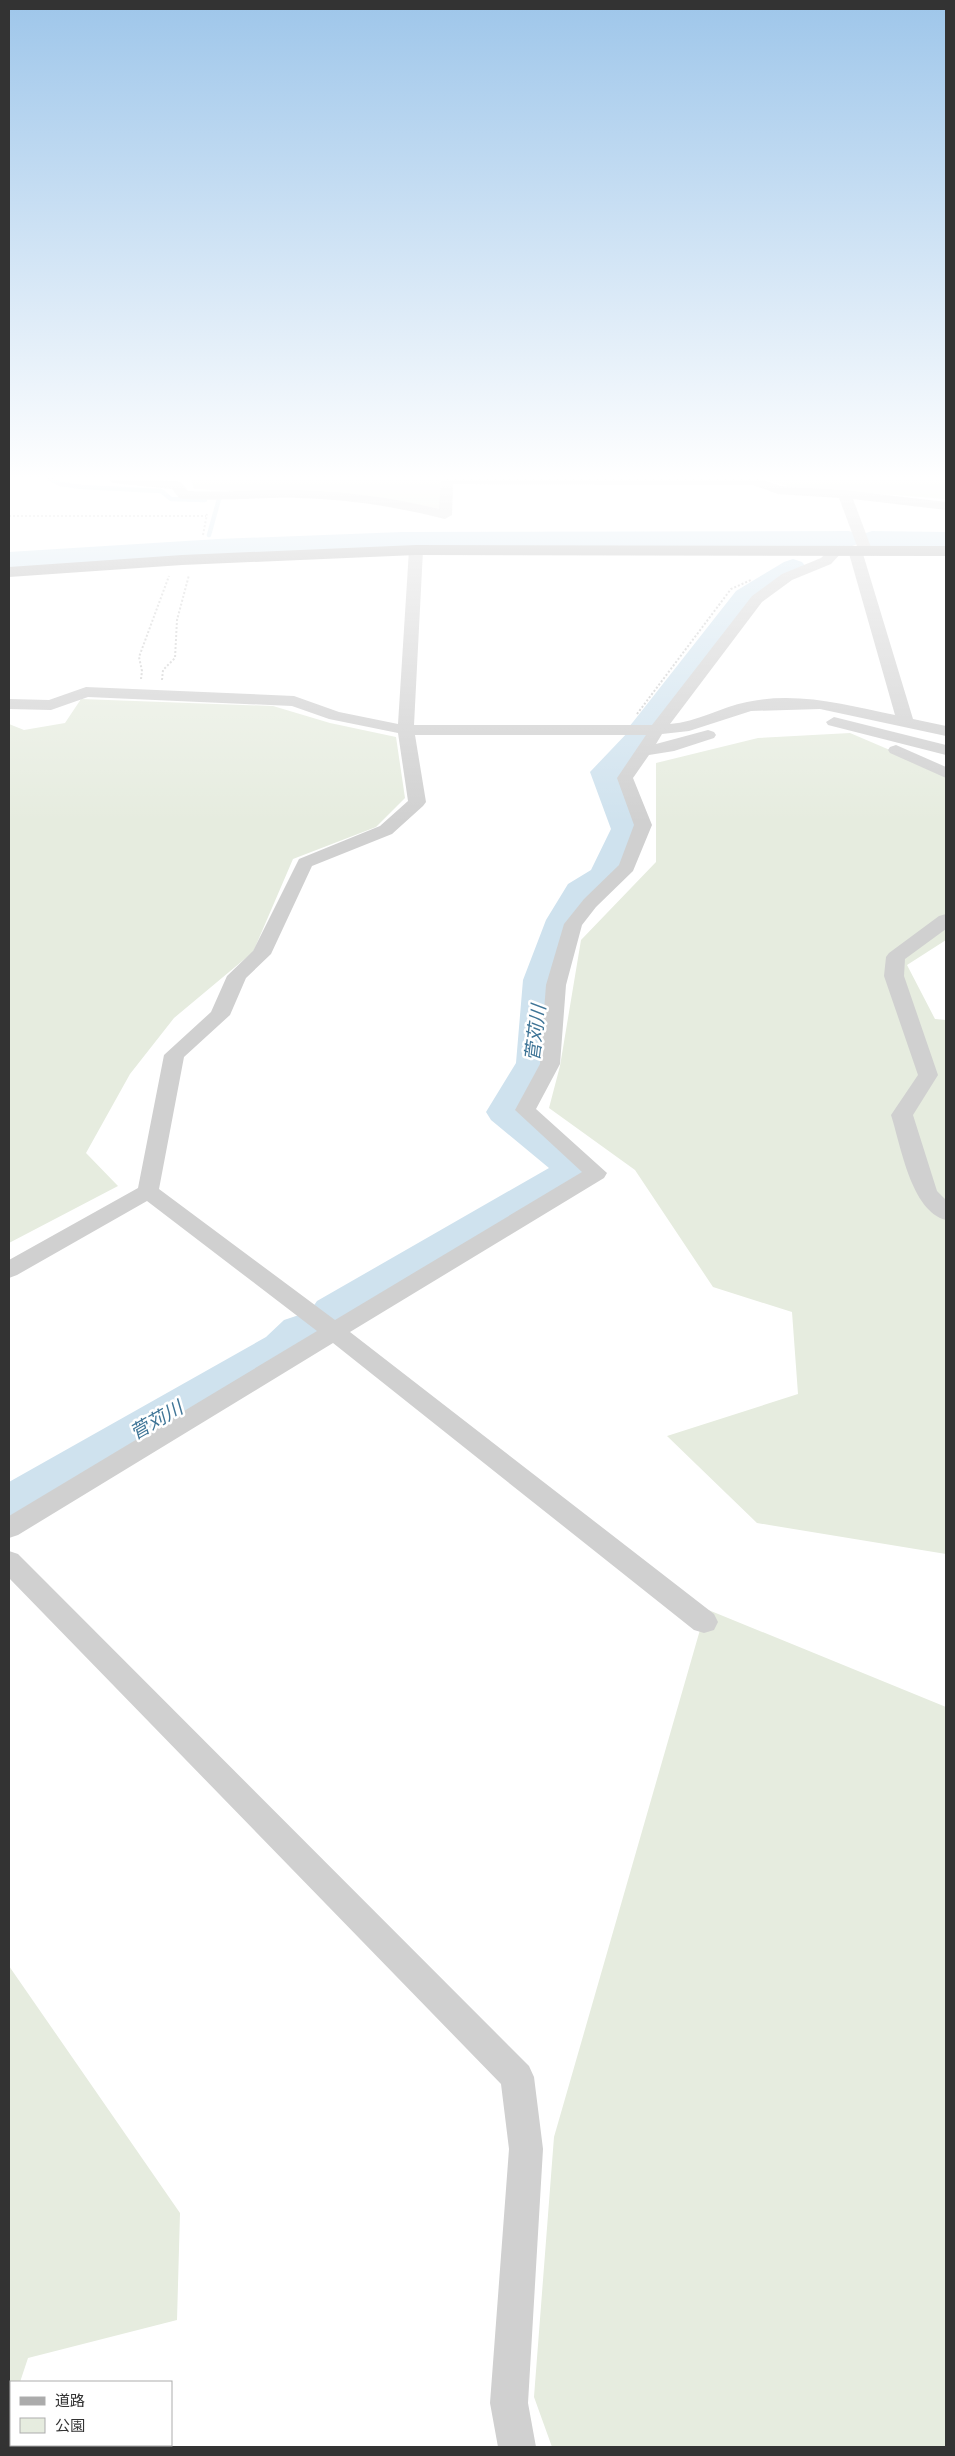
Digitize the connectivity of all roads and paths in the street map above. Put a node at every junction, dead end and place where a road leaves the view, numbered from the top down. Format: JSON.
{"nodes":[{"id":1,"x":162,"y":594,"type":"edge"},
{"id":2,"x":184,"y":594,"type":"edge"},
{"id":3,"x":414,"y":594,"type":"edge"},
{"id":4,"x":728,"y":594,"type":"edge"},
{"id":5,"x":764,"y":594,"type":"edge"},
{"id":6,"x":872,"y":594,"type":"edge"},
{"id":7,"x":139,"y":694,"type":"junction"},
{"id":8,"x":161,"y":696,"type":"junction"},
{"id":9,"x":9,"y":704,"type":"edge"},
{"id":10,"x":906,"y":724,"type":"junction"},
{"id":11,"x":860,"y":729,"type":"junction"},
{"id":12,"x":406,"y":730,"type":"junction"},
{"id":13,"x":625,"y":730,"type":"junction"},
{"id":14,"x":656,"y":730,"type":"junction"},
{"id":15,"x":946,"y":731,"type":"edge"},
{"id":16,"x":946,"y":750,"type":"edge"},
{"id":17,"x":641,"y":751,"type":"junction"},
{"id":18,"x":946,"y":773,"type":"edge"},
{"id":19,"x":946,"y":920,"type":"edge"},
{"id":20,"x":148,"y":1191,"type":"junction"},
{"id":21,"x":946,"y":1213,"type":"edge"},
{"id":22,"x":9,"y":1270,"type":"edge"},
{"id":23,"x":333,"y":1331,"type":"junction"},
{"id":24,"x":9,"y":1528,"type":"edge"},
{"id":25,"x":9,"y":1562,"type":"edge"},
{"id":26,"x":704,"y":1622,"type":"dead end"},
{"id":27,"x":517,"y":2447,"type":"edge"}],
"edges":[{"from":1,"to":7,"type":"path"},
{"from":2,"to":8,"type":"path"},
{"from":3,"to":12,"type":"street"},
{"from":4,"to":13,"type":"path"},
{"from":5,"to":14,"type":"street"},
{"from":6,"to":10,"type":"street"},
{"from":7,"to":8,"type":"street"},
{"from":7,"to":9,"type":"street"},
{"from":8,"to":12,"type":"street"},
{"from":10,"to":14,"type":"street"},
{"from":10,"to":15,"type":"street"},
{"from":11,"to":16,"type":"street"},
{"from":11,"to":17,"type":"street"},
{"from":11,"to":18,"type":"street"},
{"from":12,"to":13,"type":"street"},
{"from":12,"to":20,"type":"street"},
{"from":13,"to":14,"type":"street"},
{"from":14,"to":17,"type":"street"},
{"from":17,"to":23,"type":"street"},
{"from":19,"to":21,"type":"street"},
{"from":20,"to":22,"type":"street"},
{"from":20,"to":23,"type":"street"},
{"from":23,"to":24,"type":"street"},
{"from":23,"to":26,"type":"street"},
{"from":25,"to":27,"type":"street"}]}
